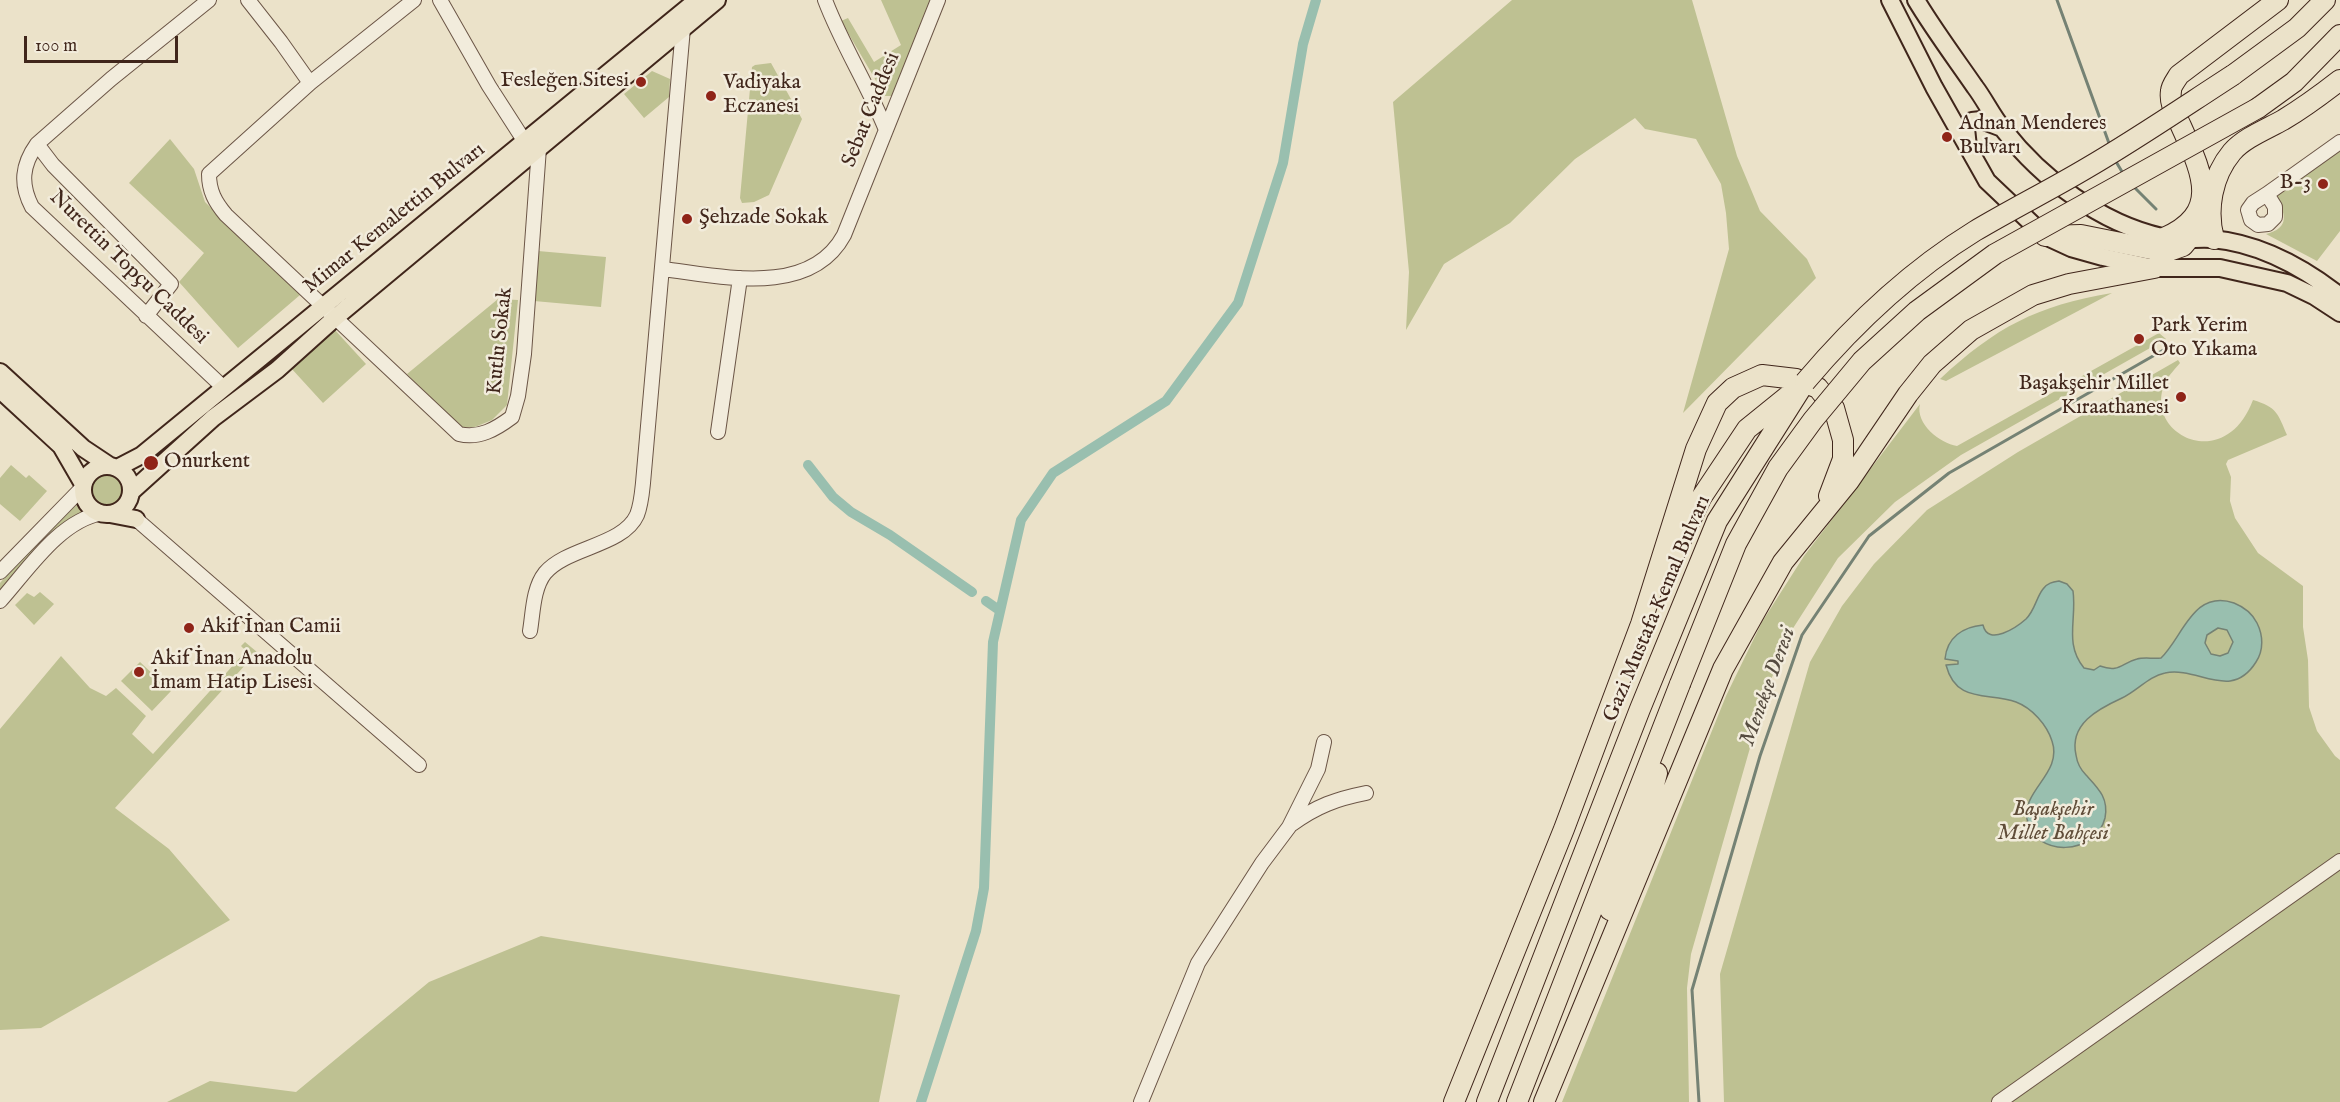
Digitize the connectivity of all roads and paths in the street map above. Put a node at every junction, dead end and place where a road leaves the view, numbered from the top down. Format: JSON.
{"nodes":[{"id":1,"x":209,"y":0,"type":"edge"},
{"id":2,"x":248,"y":0,"type":"edge"},
{"id":3,"x":414,"y":0,"type":"edge"},
{"id":4,"x":440,"y":0,"type":"edge"},
{"id":5,"x":717,"y":0,"type":"edge"},
{"id":6,"x":825,"y":0,"type":"edge"},
{"id":7,"x":938,"y":0,"type":"edge"},
{"id":8,"x":1890,"y":0,"type":"edge"},
{"id":9,"x":1916,"y":0,"type":"edge"},
{"id":10,"x":2278,"y":0,"type":"edge"},
{"id":11,"x":2325,"y":0,"type":"edge"},
{"id":12,"x":689,"y":4,"type":"edge"},
{"id":13,"x":683,"y":28,"type":"junction"},
{"id":14,"x":2340,"y":35,"type":"edge"},
{"id":15,"x":2340,"y":80,"type":"edge"},
{"id":16,"x":310,"y":83,"type":"junction"},
{"id":17,"x":2002,"y":128,"type":"junction"},
{"id":18,"x":886,"y":130,"type":"junction"},
{"id":19,"x":2340,"y":142,"type":"edge"},
{"id":20,"x":37,"y":144,"type":"junction"},
{"id":21,"x":532,"y":145,"type":"junction"},
{"id":22,"x":1968,"y":147,"type":"junction"},
{"id":23,"x":2266,"y":194,"type":"dead end"},
{"id":24,"x":2209,"y":214,"type":"junction"},
{"id":25,"x":2045,"y":236,"type":"junction"},
{"id":26,"x":2164,"y":238,"type":"junction"},
{"id":27,"x":2189,"y":239,"type":"junction"},
{"id":28,"x":2214,"y":239,"type":"junction"},
{"id":29,"x":2154,"y":268,"type":"junction"},
{"id":30,"x":663,"y":269,"type":"junction"},
{"id":31,"x":740,"y":278,"type":"junction"},
{"id":32,"x":2340,"y":296,"type":"edge"},
{"id":33,"x":330,"y":312,"type":"junction"},
{"id":34,"x":2340,"y":313,"type":"edge"},
{"id":35,"x":146,"y":316,"type":"junction"},
{"id":36,"x":0,"y":372,"type":"edge"},
{"id":37,"x":1805,"y":382,"type":"junction"},
{"id":38,"x":224,"y":388,"type":"junction"},
{"id":39,"x":0,"y":390,"type":"edge"},
{"id":40,"x":718,"y":432,"type":"dead end"},
{"id":41,"x":114,"y":467,"type":"junction"},
{"id":42,"x":83,"y":485,"type":"junction"},
{"id":43,"x":130,"y":495,"type":"junction"},
{"id":44,"x":1823,"y":513,"type":"junction"},
{"id":45,"x":106,"y":514,"type":"junction"},
{"id":46,"x":136,"y":519,"type":"junction"},
{"id":47,"x":0,"y":572,"type":"edge"},
{"id":48,"x":0,"y":601,"type":"edge"},
{"id":49,"x":1641,"y":624,"type":"junction"},
{"id":50,"x":530,"y":631,"type":"dead end"},
{"id":51,"x":1680,"y":684,"type":"junction"},
{"id":52,"x":1324,"y":742,"type":"dead end"},
{"id":53,"x":419,"y":765,"type":"dead end"},
{"id":54,"x":1366,"y":793,"type":"dead end"},
{"id":55,"x":1289,"y":827,"type":"junction"},
{"id":56,"x":2340,"y":861,"type":"edge"},
{"id":57,"x":1480,"y":1040,"type":"junction"},
{"id":58,"x":1141,"y":1102,"type":"edge"},
{"id":59,"x":1454,"y":1102,"type":"edge"},
{"id":60,"x":1461,"y":1102,"type":"edge"},
{"id":61,"x":1486,"y":1102,"type":"edge"},
{"id":62,"x":1517,"y":1102,"type":"edge"},
{"id":63,"x":1543,"y":1102,"type":"edge"},
{"id":64,"x":1999,"y":1102,"type":"edge"}],
"edges":[{"from":1,"to":20,"type":"street","name":"Nurettin Topçu Caddesi"},
{"from":2,"to":16,"type":"street"},
{"from":3,"to":16,"type":"street","name":"Kutlu Sokak"},
{"from":4,"to":21,"type":"street"},
{"from":5,"to":13,"type":"main road"},
{"from":6,"to":18,"type":"street"},
{"from":7,"to":18,"type":"street","name":"Sebat Caddesi"},
{"from":8,"to":22,"type":"main road"},
{"from":9,"to":17,"type":"main road"},
{"from":10,"to":26,"type":"highway"},
{"from":11,"to":37,"type":"highway","name":"Gazi Mustafa Kemal Bulvarı","bridge":true},
{"from":12,"to":13,"type":"main road"},
{"from":12,"to":21,"type":"main road"},
{"from":13,"to":21,"type":"main road"},
{"from":13,"to":30,"type":"street"},
{"from":14,"to":51,"type":"highway","bridge":true},
{"from":15,"to":24,"type":"highway"},
{"from":16,"to":33,"type":"street","name":"Kutlu Sokak"},
{"from":17,"to":22,"type":"main road"},
{"from":17,"to":26,"type":"main road"},
{"from":18,"to":31,"type":"street","name":"Sebat Caddesi"},
{"from":19,"to":23,"type":"street"},
{"from":20,"to":35,"type":"street","name":"Nurettin Topçu Caddesi"},
{"from":20,"to":35,"type":"street"},
{"from":21,"to":33,"type":"main road"},
{"from":21,"to":33,"type":"street","name":"Kutlu Sokak"},
{"from":22,"to":25,"type":"main road"},
{"from":24,"to":27,"type":"highway"},
{"from":24,"to":28,"type":"highway"},
{"from":25,"to":27,"type":"highway"},
{"from":25,"to":29,"type":"main road"},
{"from":26,"to":27,"type":"main road"},
{"from":27,"to":28,"type":"main road"},
{"from":28,"to":32,"type":"main road"},
{"from":29,"to":34,"type":"main road"},
{"from":29,"to":44,"type":"highway"},
{"from":30,"to":31,"type":"street","name":"Sebat Caddesi"},
{"from":30,"to":50,"type":"street"},
{"from":31,"to":40,"type":"street"},
{"from":33,"to":38,"type":"main road","name":"Mimar Kemalettin Bulvarı"},
{"from":33,"to":43,"type":"main road","name":"Mimar Kemalettin Bulvarı"},
{"from":35,"to":38,"type":"street","name":"Nurettin Topçu Caddesi"},
{"from":36,"to":41,"type":"main road"},
{"from":37,"to":44,"type":"highway"},
{"from":37,"to":49,"type":"highway"},
{"from":37,"to":49,"type":"highway"},
{"from":37,"to":61,"type":"highway","name":"Gazi Mustafa Kemal Bulvarı"},
{"from":38,"to":41,"type":"main road","name":"Mimar Kemalettin Bulvarı"},
{"from":39,"to":42,"type":"main road"},
{"from":41,"to":42,"type":"main road"},
{"from":41,"to":43,"type":"main road"},
{"from":42,"to":45,"type":"main road"},
{"from":42,"to":47,"type":"street"},
{"from":43,"to":45,"type":"main road"},
{"from":43,"to":46,"type":"main road"},
{"from":44,"to":63,"type":"highway"},
{"from":45,"to":46,"type":"main road"},
{"from":45,"to":48,"type":"street"},
{"from":46,"to":53,"type":"street"},
{"from":49,"to":57,"type":"highway"},
{"from":51,"to":62,"type":"highway"},
{"from":51,"to":63,"type":"highway"},
{"from":52,"to":55,"type":"street"},
{"from":54,"to":55,"type":"street"},
{"from":55,"to":58,"type":"street"},
{"from":56,"to":64,"type":"street"},
{"from":57,"to":59,"type":"highway"},
{"from":57,"to":60,"type":"highway"}]}
